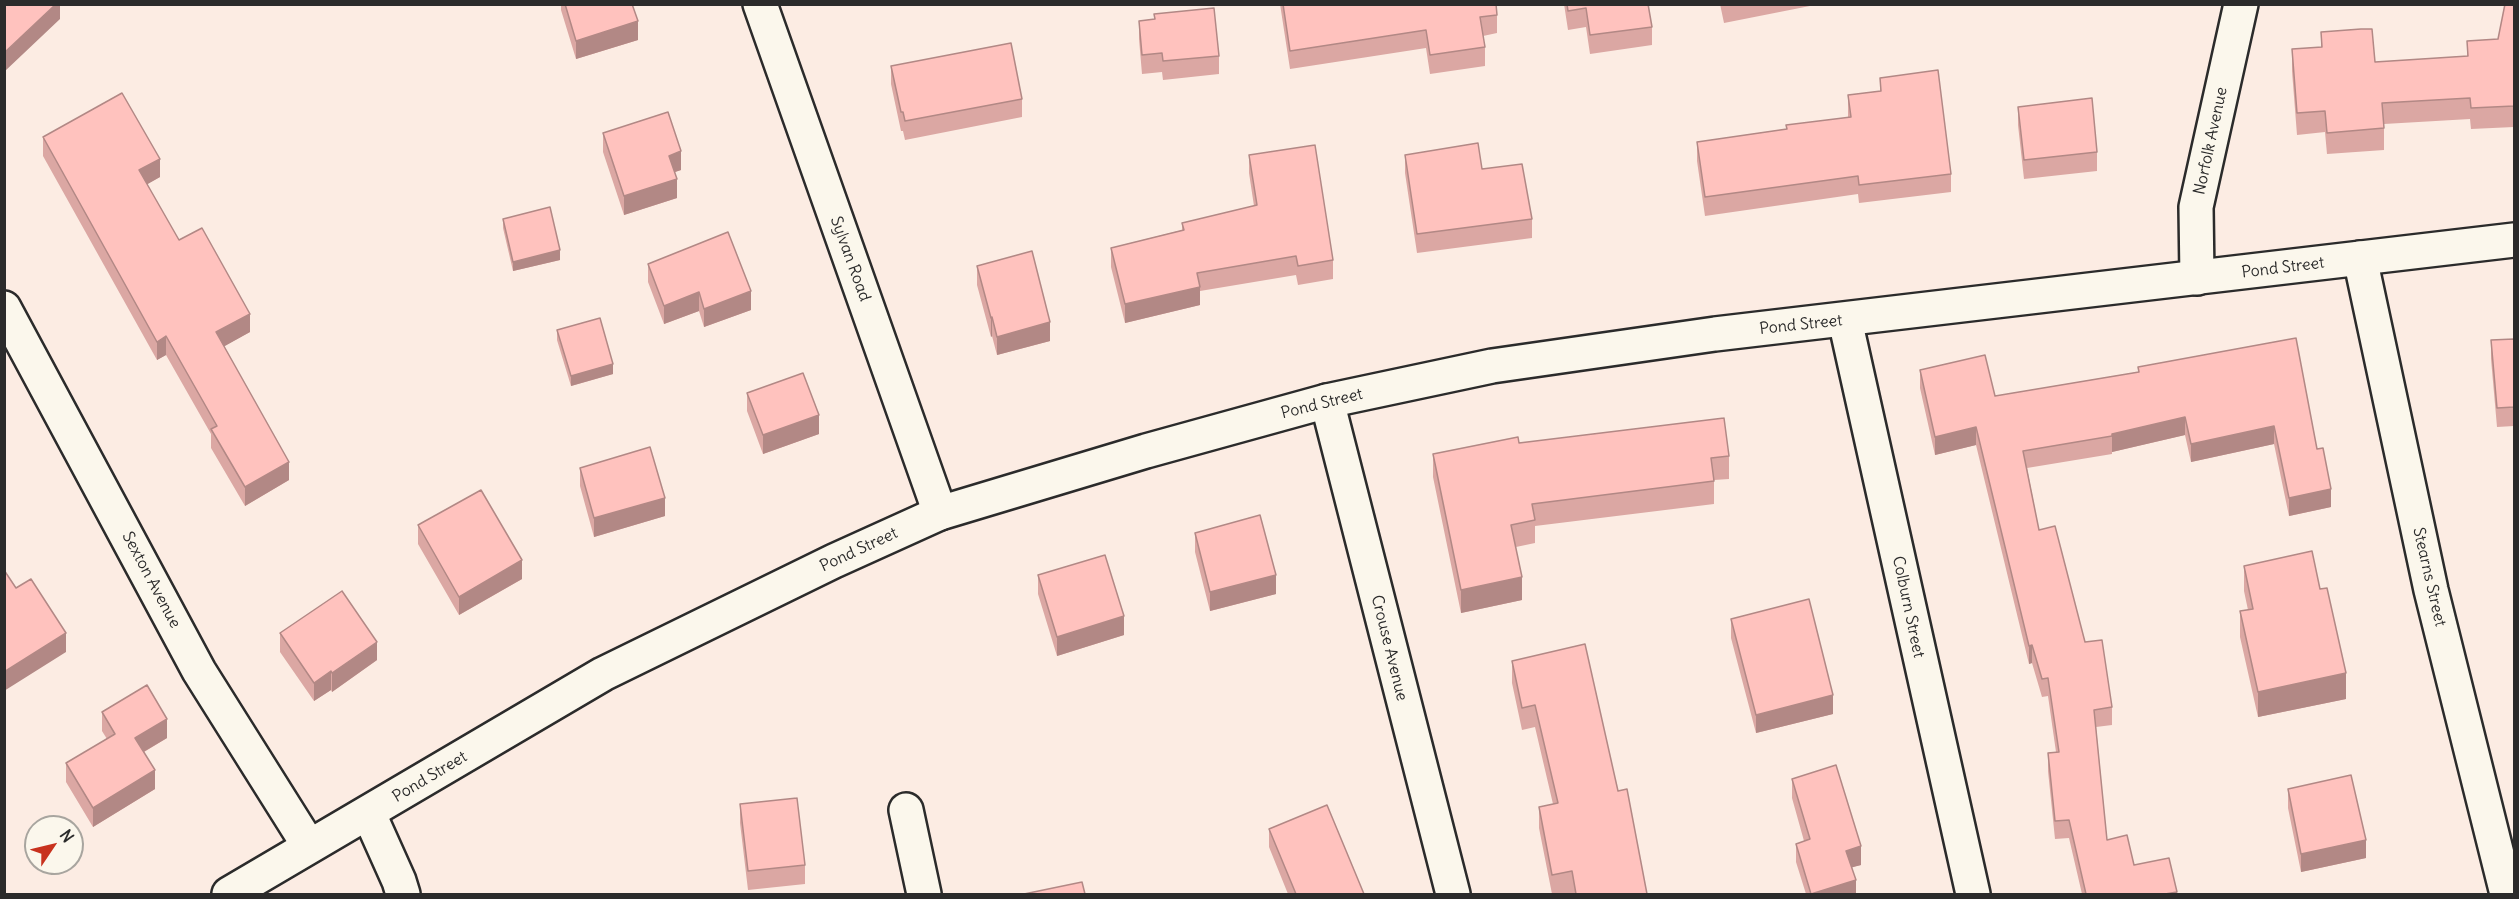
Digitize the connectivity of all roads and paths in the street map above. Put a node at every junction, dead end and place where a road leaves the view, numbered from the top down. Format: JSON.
{"nodes":[{"id":1,"x":760,"y":4,"type":"edge"},
{"id":2,"x":2241,"y":4,"type":"edge"},
{"id":3,"x":2514,"y":240,"type":"edge"},
{"id":4,"x":2360,"y":258,"type":"junction"},
{"id":5,"x":2197,"y":278,"type":"junction"},
{"id":6,"x":4,"y":308,"type":"edge"},
{"id":7,"x":1845,"y":320,"type":"junction"},
{"id":8,"x":1327,"y":401,"type":"junction"},
{"id":9,"x":940,"y":513,"type":"junction"},
{"id":10,"x":906,"y":810,"type":"dead end"},
{"id":11,"x":369,"y":814,"type":"junction"},
{"id":12,"x":309,"y":846,"type":"junction"},
{"id":13,"x":229,"y":894,"type":"edge"},
{"id":14,"x":403,"y":894,"type":"edge"},
{"id":15,"x":924,"y":894,"type":"edge"},
{"id":16,"x":1453,"y":894,"type":"edge"},
{"id":17,"x":1973,"y":894,"type":"edge"},
{"id":18,"x":2506,"y":894,"type":"edge"}],
"edges":[{"from":1,"to":9,"type":"street","name":"Sylvan Road"},
{"from":2,"to":5,"type":"street","name":"Norfolk Avenue"},
{"from":3,"to":4,"type":"street","name":"Pond Street"},
{"from":4,"to":5,"type":"street","name":"Pond Street"},
{"from":4,"to":18,"type":"street","name":"Stearns Street"},
{"from":5,"to":7,"type":"street","name":"Pond Street"},
{"from":6,"to":12,"type":"street","name":"Sexton Avenue"},
{"from":7,"to":8,"type":"street","name":"Pond Street"},
{"from":7,"to":17,"type":"street","name":"Colburn Street"},
{"from":8,"to":9,"type":"street","name":"Pond Street"},
{"from":8,"to":16,"type":"street","name":"Crouse Avenue"},
{"from":9,"to":11,"type":"street","name":"Pond Street"},
{"from":10,"to":15,"type":"street"},
{"from":11,"to":12,"type":"street","name":"Pond Street"},
{"from":11,"to":14,"type":"street"},
{"from":12,"to":13,"type":"street","name":"Pond Street"}]}
